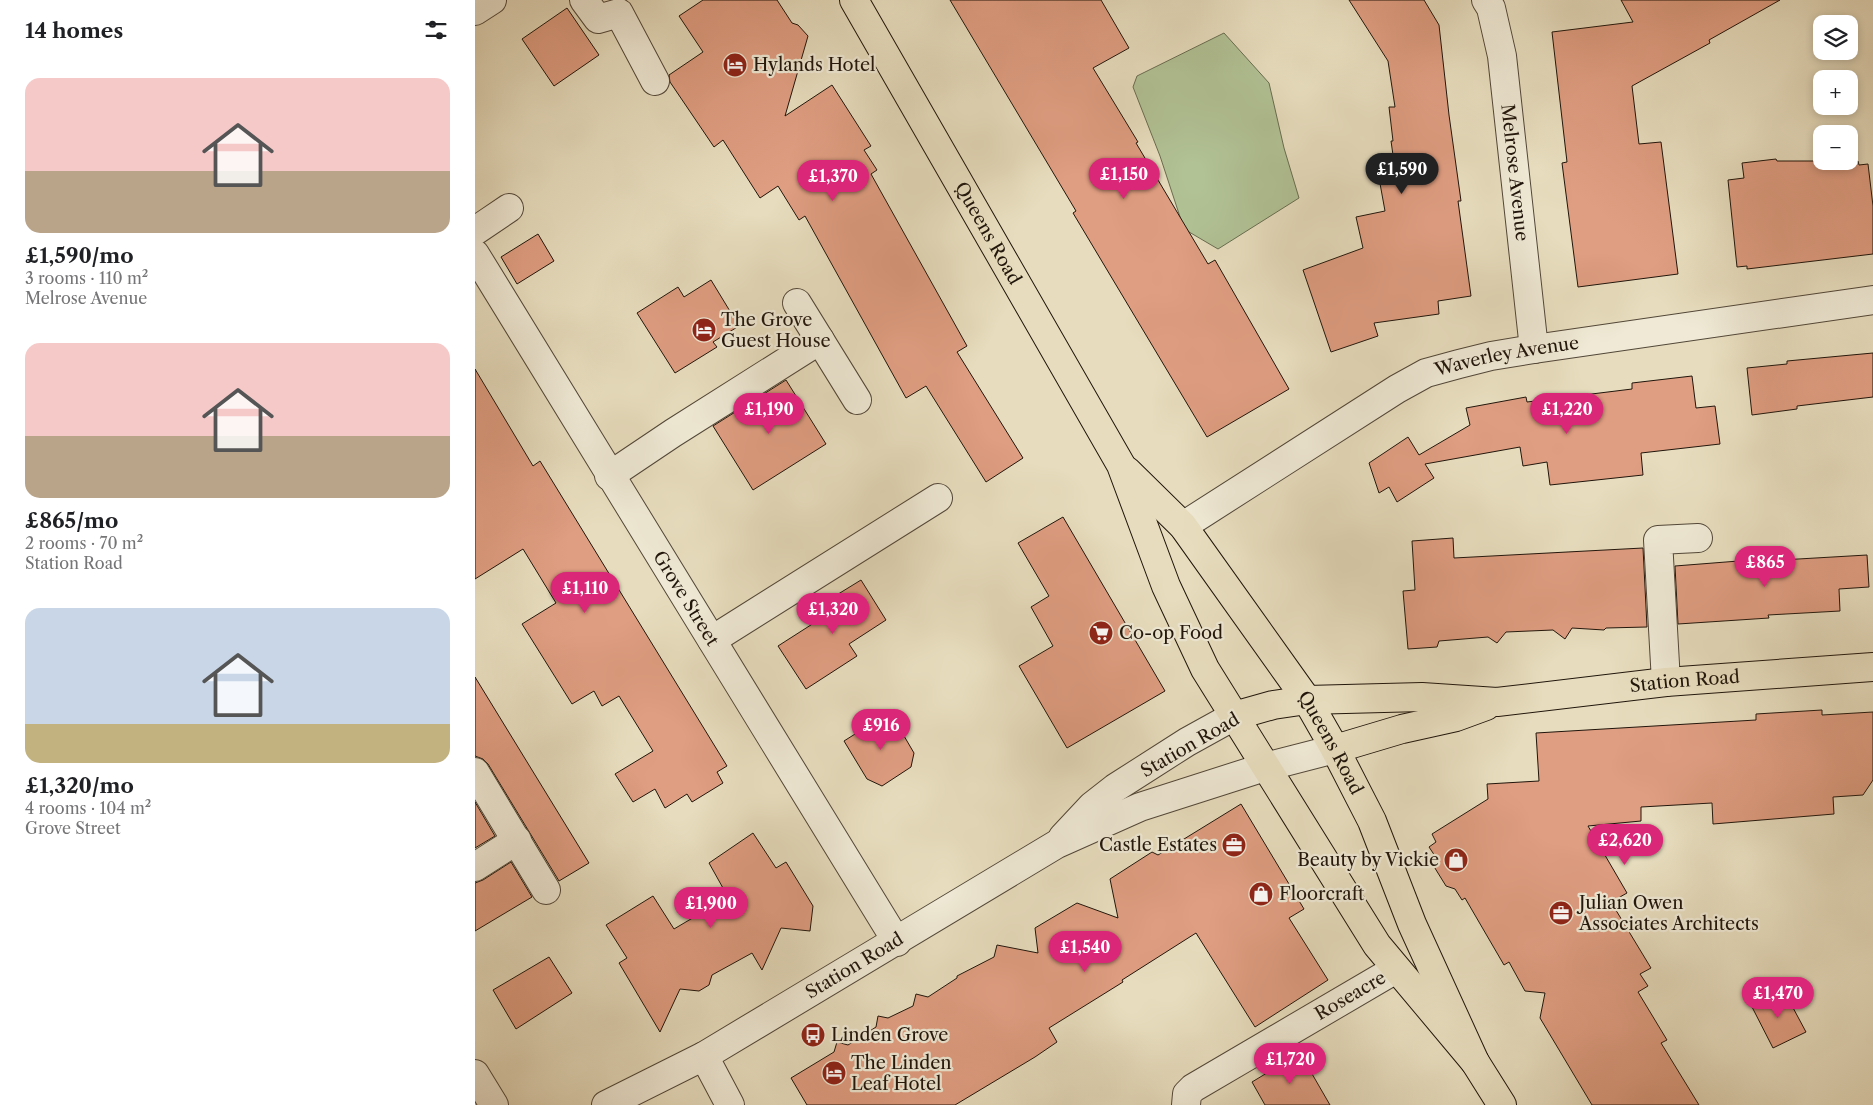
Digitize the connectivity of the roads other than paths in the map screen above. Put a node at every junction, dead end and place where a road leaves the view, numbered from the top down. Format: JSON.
{"nodes":[{"id":1,"x":492,"y":0,"type":"edge"},
{"id":2,"x":584,"y":0,"type":"edge"},
{"id":3,"x":854,"y":0,"type":"edge"},
{"id":4,"x":1494,"y":3,"type":"edge"},
{"id":5,"x":475,"y":11,"type":"edge"},
{"id":6,"x":655,"y":81,"type":"dead end"},
{"id":7,"x":509,"y":208,"type":"dead end"},
{"id":8,"x":475,"y":231,"type":"edge"},
{"id":9,"x":475,"y":254,"type":"edge"},
{"id":10,"x":1873,"y":300,"type":"edge"},
{"id":11,"x":797,"y":303,"type":"dead end"},
{"id":12,"x":820,"y":340,"type":"junction"},
{"id":13,"x":1534,"y":348,"type":"junction"},
{"id":14,"x":857,"y":400,"type":"dead end"},
{"id":15,"x":1121,"y":465,"type":"junction"},
{"id":16,"x":609,"y":476,"type":"junction"},
{"id":17,"x":938,"y":498,"type":"dead end"},
{"id":18,"x":1183,"y":526,"type":"junction"},
{"id":19,"x":1698,"y":538,"type":"dead end"},
{"id":20,"x":712,"y":640,"type":"junction"},
{"id":21,"x":1873,"y":667,"type":"edge"},
{"id":22,"x":1667,"y":682,"type":"junction"},
{"id":23,"x":1307,"y":700,"type":"junction"},
{"id":24,"x":1497,"y":702,"type":"junction"},
{"id":25,"x":1234,"y":716,"type":"junction"},
{"id":26,"x":1335,"y":749,"type":"junction"},
{"id":27,"x":1265,"y":767,"type":"junction"},
{"id":28,"x":475,"y":772,"type":"edge"},
{"id":29,"x":517,"y":840,"type":"junction"},
{"id":30,"x":1057,"y":844,"type":"junction"},
{"id":31,"x":475,"y":867,"type":"edge"},
{"id":32,"x":546,"y":890,"type":"dead end"},
{"id":33,"x":897,"y":942,"type":"junction"},
{"id":34,"x":1396,"y":969,"type":"junction"},
{"id":35,"x":705,"y":1056,"type":"junction"},
{"id":36,"x":1475,"y":1062,"type":"junction"},
{"id":37,"x":475,"y":1074,"type":"edge"},
{"id":38,"x":494,"y":1105,"type":"edge"},
{"id":39,"x":606,"y":1105,"type":"edge"},
{"id":40,"x":730,"y":1105,"type":"edge"},
{"id":41,"x":1186,"y":1105,"type":"edge"},
{"id":42,"x":1502,"y":1105,"type":"edge"}],
"edges":[{"from":1,"to":5,"type":"street"},
{"from":2,"to":6,"type":"street"},
{"from":3,"to":15,"type":"main road","name":"Queens Road"},
{"from":4,"to":13,"type":"street","name":"Melrose Avenue"},
{"from":7,"to":8,"type":"street"},
{"from":9,"to":16,"type":"street","name":"Grove Street"},
{"from":10,"to":13,"type":"street","name":"Waverley Avenue"},
{"from":11,"to":12,"type":"street"},
{"from":12,"to":14,"type":"street"},
{"from":12,"to":16,"type":"street"},
{"from":13,"to":18,"type":"street","name":"Waverley Avenue"},
{"from":15,"to":18,"type":"main road","name":"Queens Road"},
{"from":15,"to":25,"type":"main road","name":"Queens Road"},
{"from":16,"to":20,"type":"street","name":"Grove Street"},
{"from":17,"to":20,"type":"street"},
{"from":18,"to":23,"type":"main road","name":"Queens Road"},
{"from":19,"to":22,"type":"street"},
{"from":20,"to":33,"type":"street","name":"Grove Street"},
{"from":21,"to":22,"type":"main road","name":"Station Road"},
{"from":22,"to":24,"type":"main road","name":"Station Road"},
{"from":23,"to":24,"type":"main road","name":"Station Road"},
{"from":23,"to":25,"type":"main road","name":"Station Road"},
{"from":23,"to":26,"type":"main road","name":"Queens Road"},
{"from":24,"to":26,"type":"main road","name":"Station Road"},
{"from":25,"to":27,"type":"main road","name":"Queens Road"},
{"from":25,"to":30,"type":"street","name":"Station Road"},
{"from":26,"to":27,"type":"street","name":"Station Road"},
{"from":26,"to":36,"type":"main road","name":"Queens Road"},
{"from":27,"to":30,"type":"street","name":"Station Road"},
{"from":27,"to":34,"type":"main road","name":"Queens Road"},
{"from":28,"to":29,"type":"street"},
{"from":29,"to":31,"type":"street"},
{"from":29,"to":32,"type":"street"},
{"from":30,"to":33,"type":"street","name":"Station Road"},
{"from":33,"to":35,"type":"street","name":"Station Road"},
{"from":34,"to":36,"type":"main road","name":"Queens Road"},
{"from":34,"to":41,"type":"street","name":"Roseacre"},
{"from":35,"to":39,"type":"street","name":"Station Road"},
{"from":35,"to":40,"type":"street"},
{"from":36,"to":42,"type":"main road","name":"Queens Road"},
{"from":37,"to":38,"type":"street"}]}
